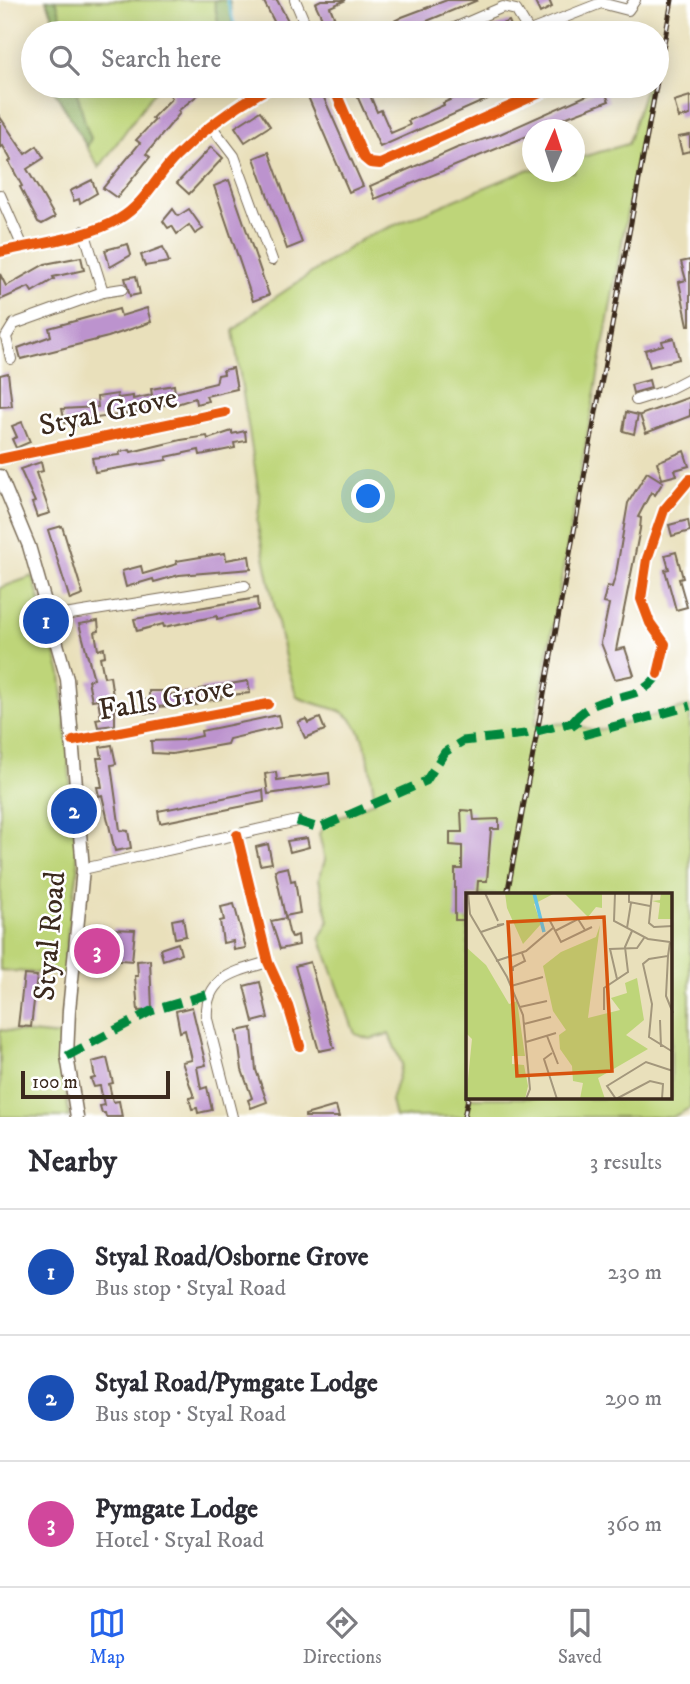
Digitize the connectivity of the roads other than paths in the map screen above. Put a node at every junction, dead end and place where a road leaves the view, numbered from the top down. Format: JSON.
{"nodes":[{"id":1,"x":295,"y":0,"type":"edge"},
{"id":2,"x":635,"y":0,"type":"edge"},
{"id":3,"x":304,"y":21,"type":"edge"},
{"id":4,"x":471,"y":21,"type":"edge"},
{"id":5,"x":523,"y":21,"type":"edge"},
{"id":6,"x":558,"y":21,"type":"edge"},
{"id":7,"x":254,"y":98,"type":"edge"},
{"id":8,"x":338,"y":98,"type":"edge"},
{"id":9,"x":526,"y":98,"type":"edge"},
{"id":10,"x":211,"y":127,"type":"junction"},
{"id":11,"x":0,"y":195,"type":"edge"},
{"id":12,"x":84,"y":231,"type":"junction"},
{"id":13,"x":23,"y":247,"type":"junction"},
{"id":14,"x":0,"y":252,"type":"edge"},
{"id":15,"x":272,"y":260,"type":"dead end"},
{"id":16,"x":122,"y":289,"type":"dead end"},
{"id":17,"x":103,"y":292,"type":"junction"},
{"id":18,"x":3,"y":335,"type":"edge"},
{"id":19,"x":11,"y":359,"type":"dead end"},
{"id":20,"x":685,"y":379,"type":"edge"},
{"id":21,"x":636,"y":400,"type":"dead end"},
{"id":22,"x":225,"y":412,"type":"dead end"},
{"id":23,"x":0,"y":459,"type":"edge"},
{"id":24,"x":0,"y":476,"type":"edge"},
{"id":25,"x":690,"y":479,"type":"edge"},
{"id":26,"x":245,"y":586,"type":"dead end"},
{"id":27,"x":52,"y":617,"type":"junction"},
{"id":28,"x":658,"y":674,"type":"dead end"},
{"id":29,"x":268,"y":704,"type":"dead end"},
{"id":30,"x":73,"y":741,"type":"junction"},
{"id":31,"x":297,"y":821,"type":"dead end"},
{"id":32,"x":237,"y":835,"type":"junction"},
{"id":33,"x":83,"y":869,"type":"junction"},
{"id":34,"x":268,"y":962,"type":"junction"},
{"id":35,"x":300,"y":1046,"type":"dead end"},
{"id":36,"x":77,"y":1117,"type":"edge"},
{"id":37,"x":232,"y":1117,"type":"edge"}],
"edges":[{"from":1,"to":3,"type":"street"},
{"from":2,"to":6,"type":"street"},
{"from":4,"to":5,"type":"street"},
{"from":7,"to":10,"type":"street"},
{"from":8,"to":9,"type":"street"},
{"from":10,"to":12,"type":"street"},
{"from":10,"to":15,"type":"street"},
{"from":11,"to":13,"type":"street"},
{"from":12,"to":13,"type":"street"},
{"from":12,"to":17,"type":"street"},
{"from":13,"to":14,"type":"street"},
{"from":16,"to":17,"type":"street"},
{"from":17,"to":18,"type":"street"},
{"from":18,"to":19,"type":"street"},
{"from":20,"to":21,"type":"street"},
{"from":22,"to":23,"type":"street","name":"Styal Grove"},
{"from":24,"to":27,"type":"main road","name":"Styal Road"},
{"from":25,"to":28,"type":"street"},
{"from":26,"to":27,"type":"street"},
{"from":27,"to":30,"type":"main road","name":"Styal Road"},
{"from":29,"to":30,"type":"street","name":"Falls Grove"},
{"from":30,"to":33,"type":"main road","name":"Styal Road"},
{"from":31,"to":32,"type":"street"},
{"from":32,"to":33,"type":"street"},
{"from":32,"to":34,"type":"street"},
{"from":33,"to":36,"type":"main road","name":"Styal Road"},
{"from":34,"to":35,"type":"street"},
{"from":34,"to":37,"type":"street"}]}
